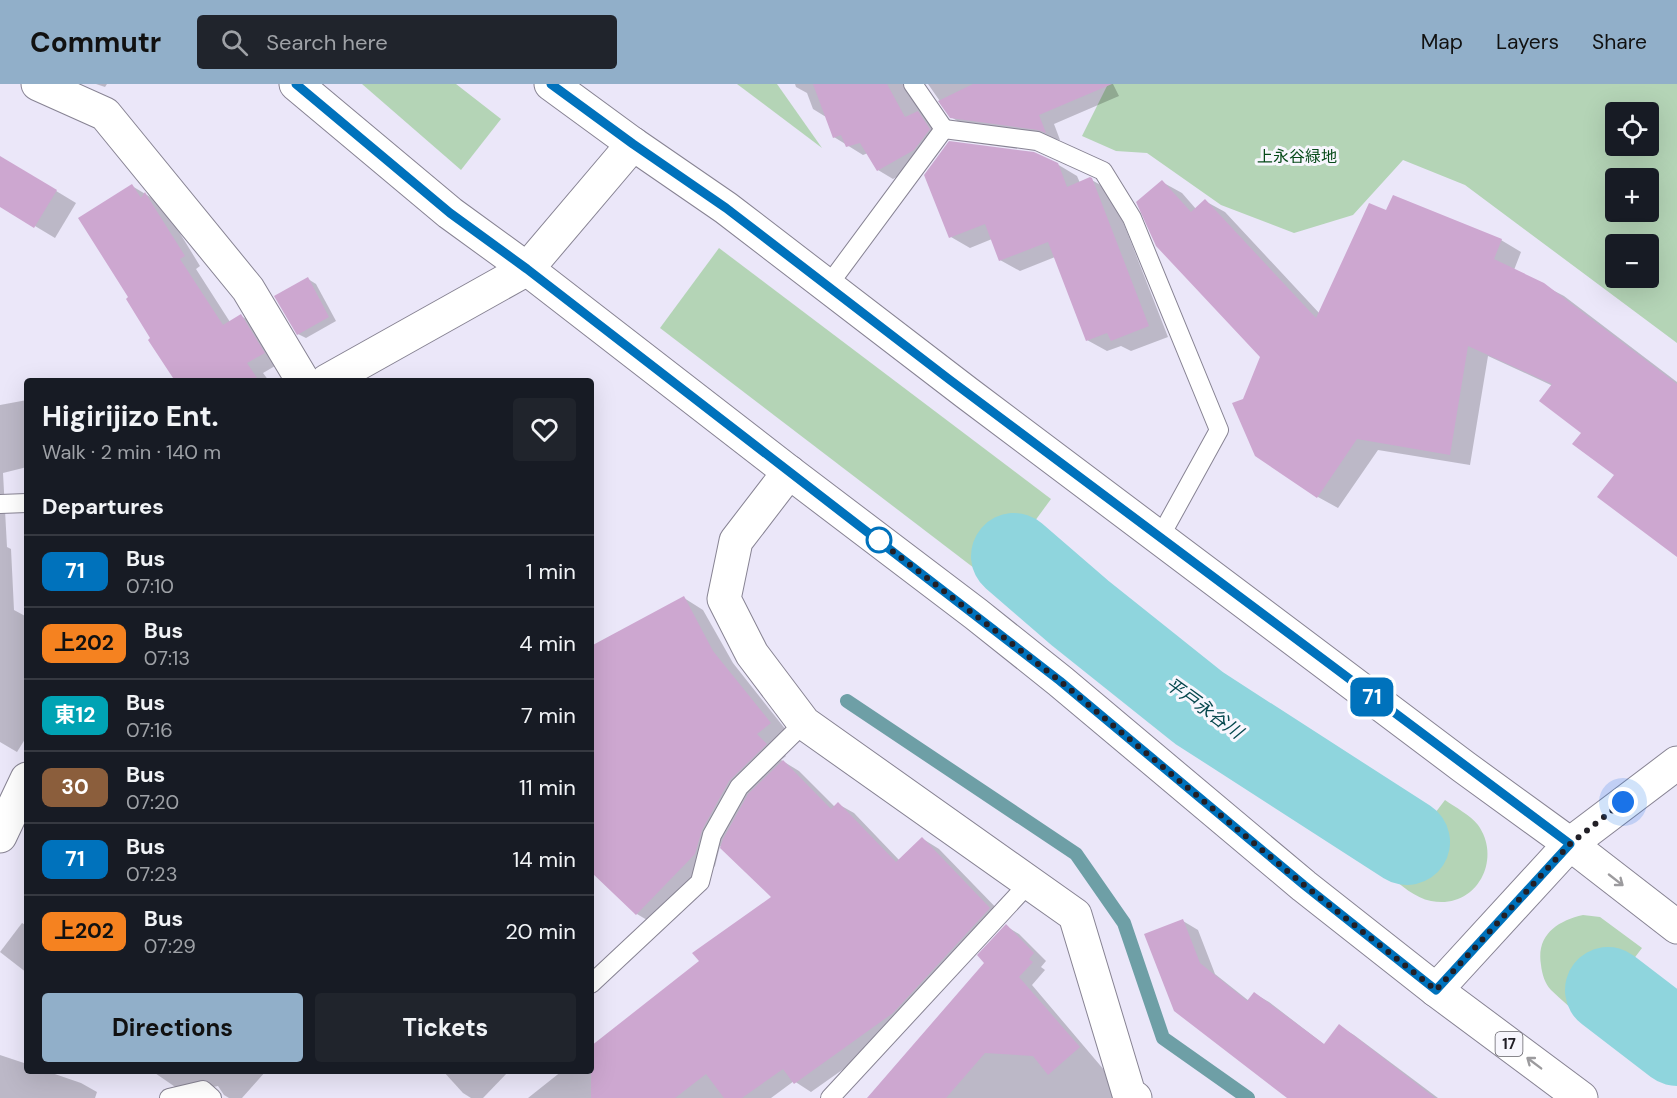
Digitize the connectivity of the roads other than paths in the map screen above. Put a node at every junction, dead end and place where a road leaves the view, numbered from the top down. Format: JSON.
{"nodes":[{"id":1,"x":38,"y":84,"type":"edge"},
{"id":2,"x":296,"y":84,"type":"edge"},
{"id":3,"x":551,"y":84,"type":"edge"},
{"id":4,"x":913,"y":84,"type":"edge"},
{"id":5,"x":944,"y":129,"type":"junction"},
{"id":6,"x":633,"y":144,"type":"junction"},
{"id":7,"x":527,"y":269,"type":"junction"},
{"id":8,"x":827,"y":287,"type":"junction"},
{"id":9,"x":301,"y":378,"type":"edge"},
{"id":10,"x":332,"y":378,"type":"edge"},
{"id":11,"x":789,"y":472,"type":"junction"},
{"id":12,"x":24,"y":503,"type":"edge"},
{"id":13,"x":0,"y":504,"type":"edge"},
{"id":14,"x":1160,"y":537,"type":"junction"},
{"id":15,"x":804,"y":723,"type":"junction"},
{"id":16,"x":1677,"y":762,"type":"edge"},
{"id":17,"x":24,"y":785,"type":"edge"},
{"id":18,"x":0,"y":836,"type":"edge"},
{"id":19,"x":1570,"y":844,"type":"junction"},
{"id":20,"x":1029,"y":883,"type":"junction"},
{"id":21,"x":1677,"y":927,"type":"edge"},
{"id":22,"x":594,"y":974,"type":"edge"},
{"id":23,"x":1436,"y":990,"type":"junction"},
{"id":24,"x":169,"y":1098,"type":"edge"},
{"id":25,"x":212,"y":1098,"type":"edge"},
{"id":26,"x":830,"y":1098,"type":"edge"},
{"id":27,"x":1136,"y":1098,"type":"edge"},
{"id":28,"x":1581,"y":1098,"type":"edge"}],
"edges":[{"from":1,"to":9,"type":"main road"},
{"from":2,"to":7,"type":"main road","number":"17"},
{"from":3,"to":6,"type":"main road"},
{"from":4,"to":5,"type":"lane"},
{"from":5,"to":8,"type":"lane"},
{"from":5,"to":14,"type":"lane"},
{"from":6,"to":7,"type":"main road"},
{"from":6,"to":8,"type":"main road"},
{"from":7,"to":10,"type":"main road"},
{"from":7,"to":11,"type":"main road","number":"17"},
{"from":8,"to":14,"type":"main road"},
{"from":11,"to":15,"type":"main road"},
{"from":11,"to":23,"type":"main road","number":"17"},
{"from":12,"to":13,"type":"lane"},
{"from":14,"to":19,"type":"main road"},
{"from":15,"to":20,"type":"main road"},
{"from":15,"to":22,"type":"lane"},
{"from":16,"to":19,"type":"main road"},
{"from":17,"to":18,"type":"main road"},
{"from":19,"to":21,"type":"main road","one_way":true},
{"from":19,"to":23,"type":"main road"},
{"from":20,"to":26,"type":"lane"},
{"from":20,"to":27,"type":"main road"},
{"from":28,"to":23,"type":"main road","number":"17","one_way":true},
{"from":24,"to":25,"type":"lane"}]}
